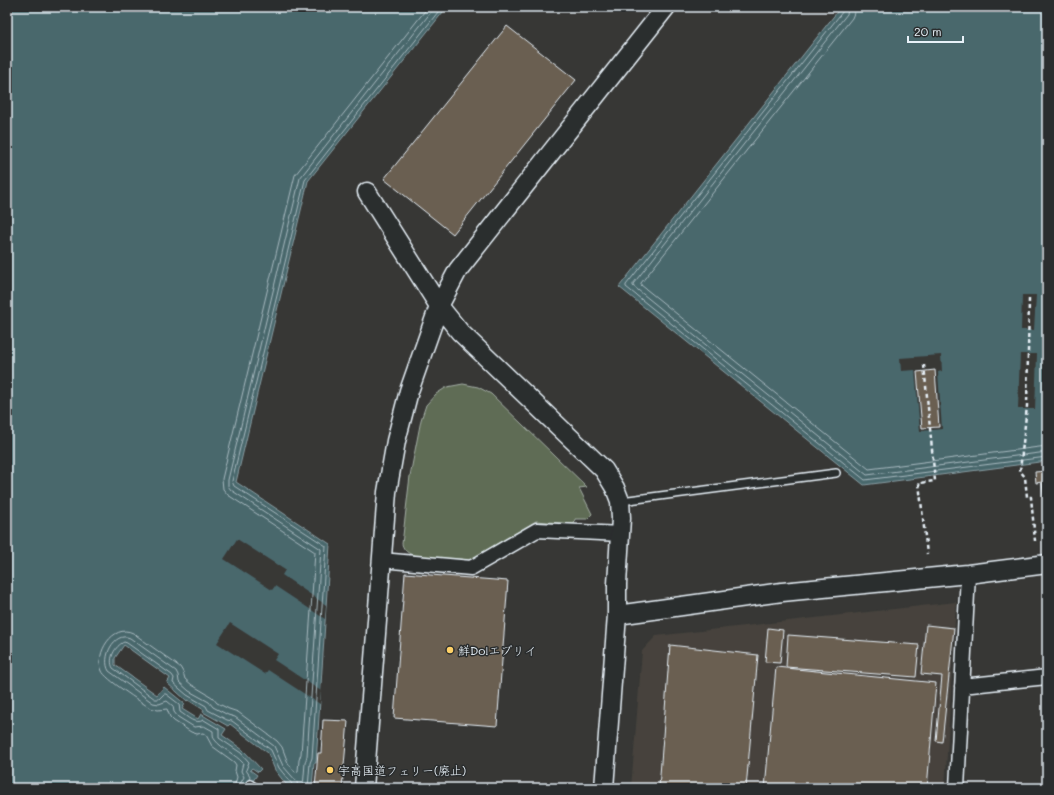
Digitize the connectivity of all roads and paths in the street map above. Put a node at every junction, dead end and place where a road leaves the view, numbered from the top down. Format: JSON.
{"nodes":[{"id":1,"x":666,"y":7,"type":"edge"},
{"id":2,"x":367,"y":192,"type":"dead end"},
{"id":3,"x":1029,"y":299,"type":"dead end"},
{"id":4,"x":439,"y":306,"type":"junction"},
{"id":5,"x":924,"y":365,"type":"dead end"},
{"id":6,"x":836,"y":473,"type":"dead end"},
{"id":7,"x":620,"y":501,"type":"junction"},
{"id":8,"x":621,"y":534,"type":"junction"},
{"id":9,"x":1035,"y":541,"type":"dead end"},
{"id":10,"x":927,"y":554,"type":"dead end"},
{"id":11,"x":381,"y":560,"type":"junction"},
{"id":12,"x":1047,"y":564,"type":"edge"},
{"id":13,"x":968,"y":574,"type":"junction"},
{"id":14,"x":617,"y":615,"type":"junction"},
{"id":15,"x":1047,"y":677,"type":"edge"},
{"id":16,"x":962,"y":686,"type":"junction"},
{"id":17,"x":364,"y":788,"type":"edge"},
{"id":18,"x":604,"y":788,"type":"edge"},
{"id":19,"x":957,"y":788,"type":"edge"}],
"edges":[{"from":1,"to":4,"type":"street"},
{"from":2,"to":4,"type":"street"},
{"from":3,"to":9,"type":"path"},
{"from":4,"to":7,"type":"street"},
{"from":4,"to":11,"type":"street"},
{"from":5,"to":10,"type":"path"},
{"from":6,"to":7,"type":"lane"},
{"from":7,"to":8,"type":"street"},
{"from":8,"to":11,"type":"street"},
{"from":8,"to":14,"type":"street"},
{"from":11,"to":17,"type":"street"},
{"from":12,"to":13,"type":"street"},
{"from":13,"to":14,"type":"street"},
{"from":13,"to":16,"type":"street"},
{"from":14,"to":18,"type":"street"},
{"from":15,"to":16,"type":"street"},
{"from":16,"to":19,"type":"street"}]}
